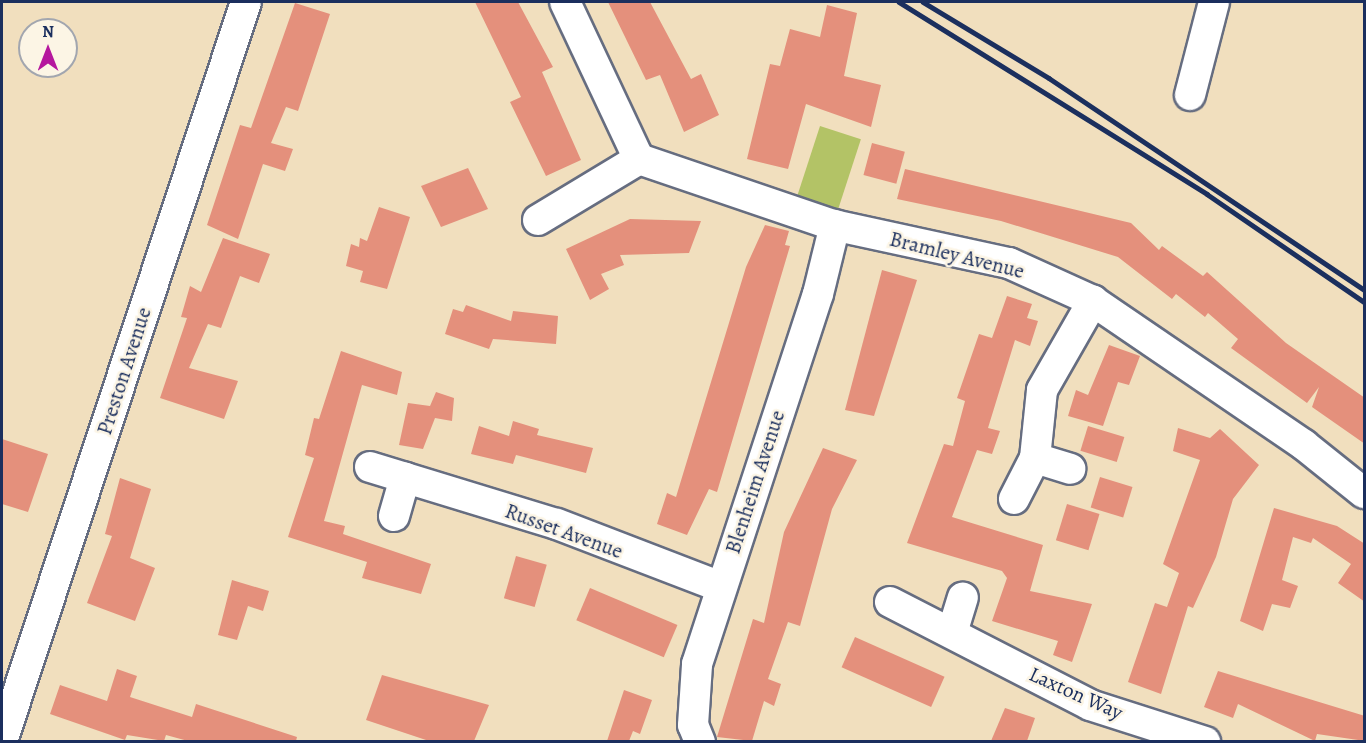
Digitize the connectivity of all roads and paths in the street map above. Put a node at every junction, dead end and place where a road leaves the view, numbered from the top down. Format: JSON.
{"nodes":[{"id":1,"x":246,"y":2,"type":"edge"},
{"id":2,"x":565,"y":2,"type":"edge"},
{"id":3,"x":1214,"y":2,"type":"edge"},
{"id":4,"x":1190,"y":95,"type":"dead end"},
{"id":5,"x":639,"y":159,"type":"junction"},
{"id":6,"x":538,"y":220,"type":"dead end"},
{"id":7,"x":835,"y":225,"type":"junction"},
{"id":8,"x":1093,"y":301,"type":"junction"},
{"id":9,"x":1035,"y":458,"type":"junction"},
{"id":10,"x":370,"y":467,"type":"dead end"},
{"id":11,"x":1070,"y":469,"type":"dead end"},
{"id":12,"x":405,"y":478,"type":"junction"},
{"id":13,"x":1365,"y":493,"type":"edge"},
{"id":14,"x":1014,"y":499,"type":"dead end"},
{"id":15,"x":394,"y":516,"type":"dead end"},
{"id":16,"x":721,"y":587,"type":"junction"},
{"id":17,"x":963,"y":598,"type":"dead end"},
{"id":18,"x":890,"y":602,"type":"dead end"},
{"id":19,"x":952,"y":633,"type":"junction"},
{"id":20,"x":2,"y":741,"type":"edge"},
{"id":21,"x":700,"y":741,"type":"edge"},
{"id":22,"x":1205,"y":741,"type":"edge"}],
"edges":[{"from":1,"to":20,"type":"street","name":"Preston Avenue"},
{"from":2,"to":5,"type":"street"},
{"from":3,"to":4,"type":"street"},
{"from":5,"to":6,"type":"street"},
{"from":5,"to":7,"type":"street","name":"Bramley Avenue"},
{"from":7,"to":8,"type":"street","name":"Bramley Avenue"},
{"from":7,"to":16,"type":"street","name":"Blenheim Avenue"},
{"from":8,"to":9,"type":"street"},
{"from":8,"to":13,"type":"street","name":"Bramley Avenue"},
{"from":9,"to":11,"type":"street"},
{"from":9,"to":14,"type":"street"},
{"from":10,"to":12,"type":"street","name":"Russet Avenue"},
{"from":12,"to":15,"type":"street"},
{"from":12,"to":16,"type":"street","name":"Russet Avenue"},
{"from":16,"to":21,"type":"street","name":"Blenheim Avenue"},
{"from":17,"to":19,"type":"street"},
{"from":18,"to":19,"type":"street","name":"Laxton Way"},
{"from":19,"to":22,"type":"street","name":"Laxton Way"}]}
